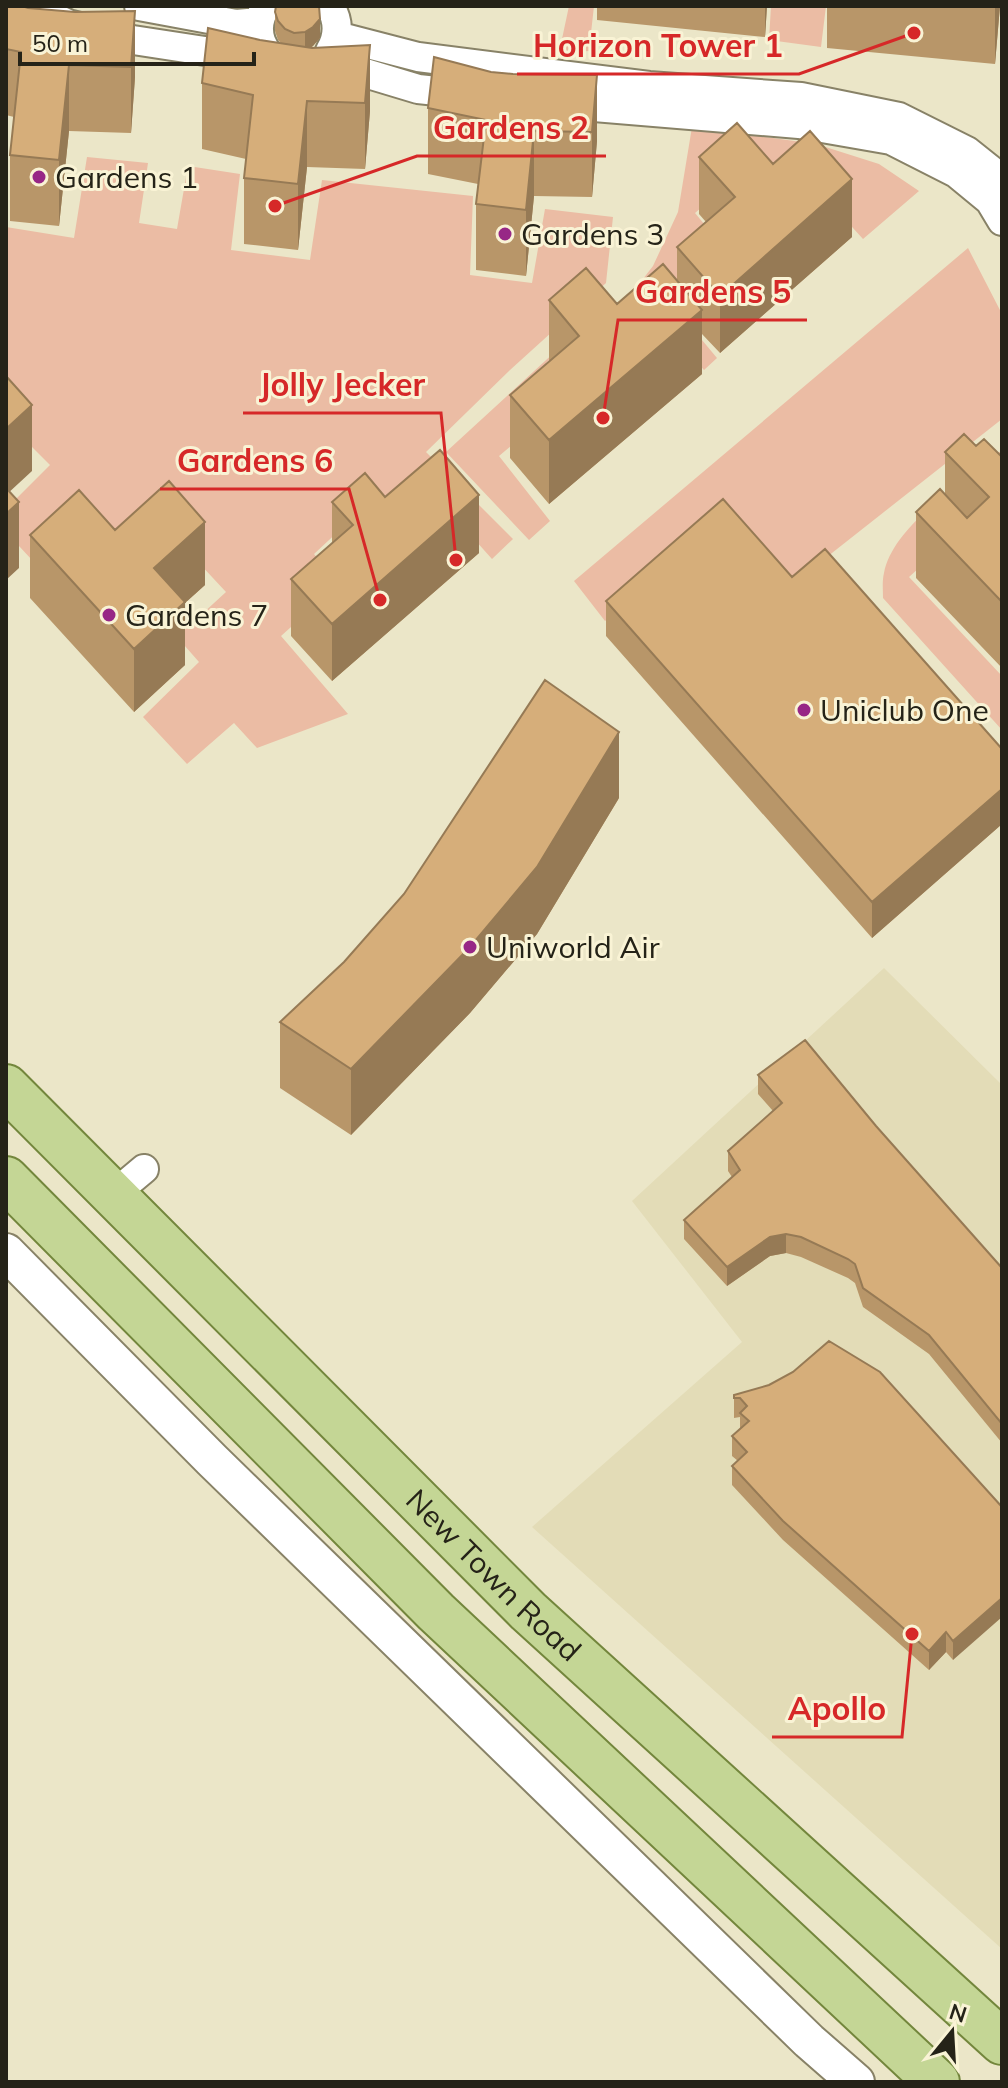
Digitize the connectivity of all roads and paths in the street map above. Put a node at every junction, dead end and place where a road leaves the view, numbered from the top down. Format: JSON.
{"nodes":[{"id":1,"x":31,"y":6,"type":"edge"},
{"id":2,"x":139,"y":6,"type":"edge"},
{"id":3,"x":262,"y":14,"type":"edge"},
{"id":4,"x":331,"y":23,"type":"edge"},
{"id":5,"x":272,"y":59,"type":"junction"},
{"id":6,"x":489,"y":96,"type":"edge"},
{"id":7,"x":532,"y":101,"type":"edge"},
{"id":8,"x":1002,"y":179,"type":"edge"},
{"id":9,"x":1002,"y":221,"type":"edge"},
{"id":10,"x":6,"y":1087,"type":"edge"},
{"id":11,"x":6,"y":1179,"type":"edge"},
{"id":12,"x":6,"y":1252,"type":"edge"},
{"id":13,"x":1002,"y":2042,"type":"edge"},
{"id":14,"x":856,"y":2082,"type":"edge"},
{"id":15,"x":937,"y":2082,"type":"edge"}],
"edges":[{"from":1,"to":5,"type":"street"},
{"from":2,"to":3,"type":"street"},
{"from":3,"to":5,"type":"street"},
{"from":4,"to":5,"type":"street"},
{"from":4,"to":6,"type":"street"},
{"from":4,"to":8,"type":"street"},
{"from":7,"to":9,"type":"street"},
{"from":10,"to":13,"type":"main road","name":"New Town Road"},
{"from":11,"to":15,"type":"main road"},
{"from":12,"to":14,"type":"street"}]}
